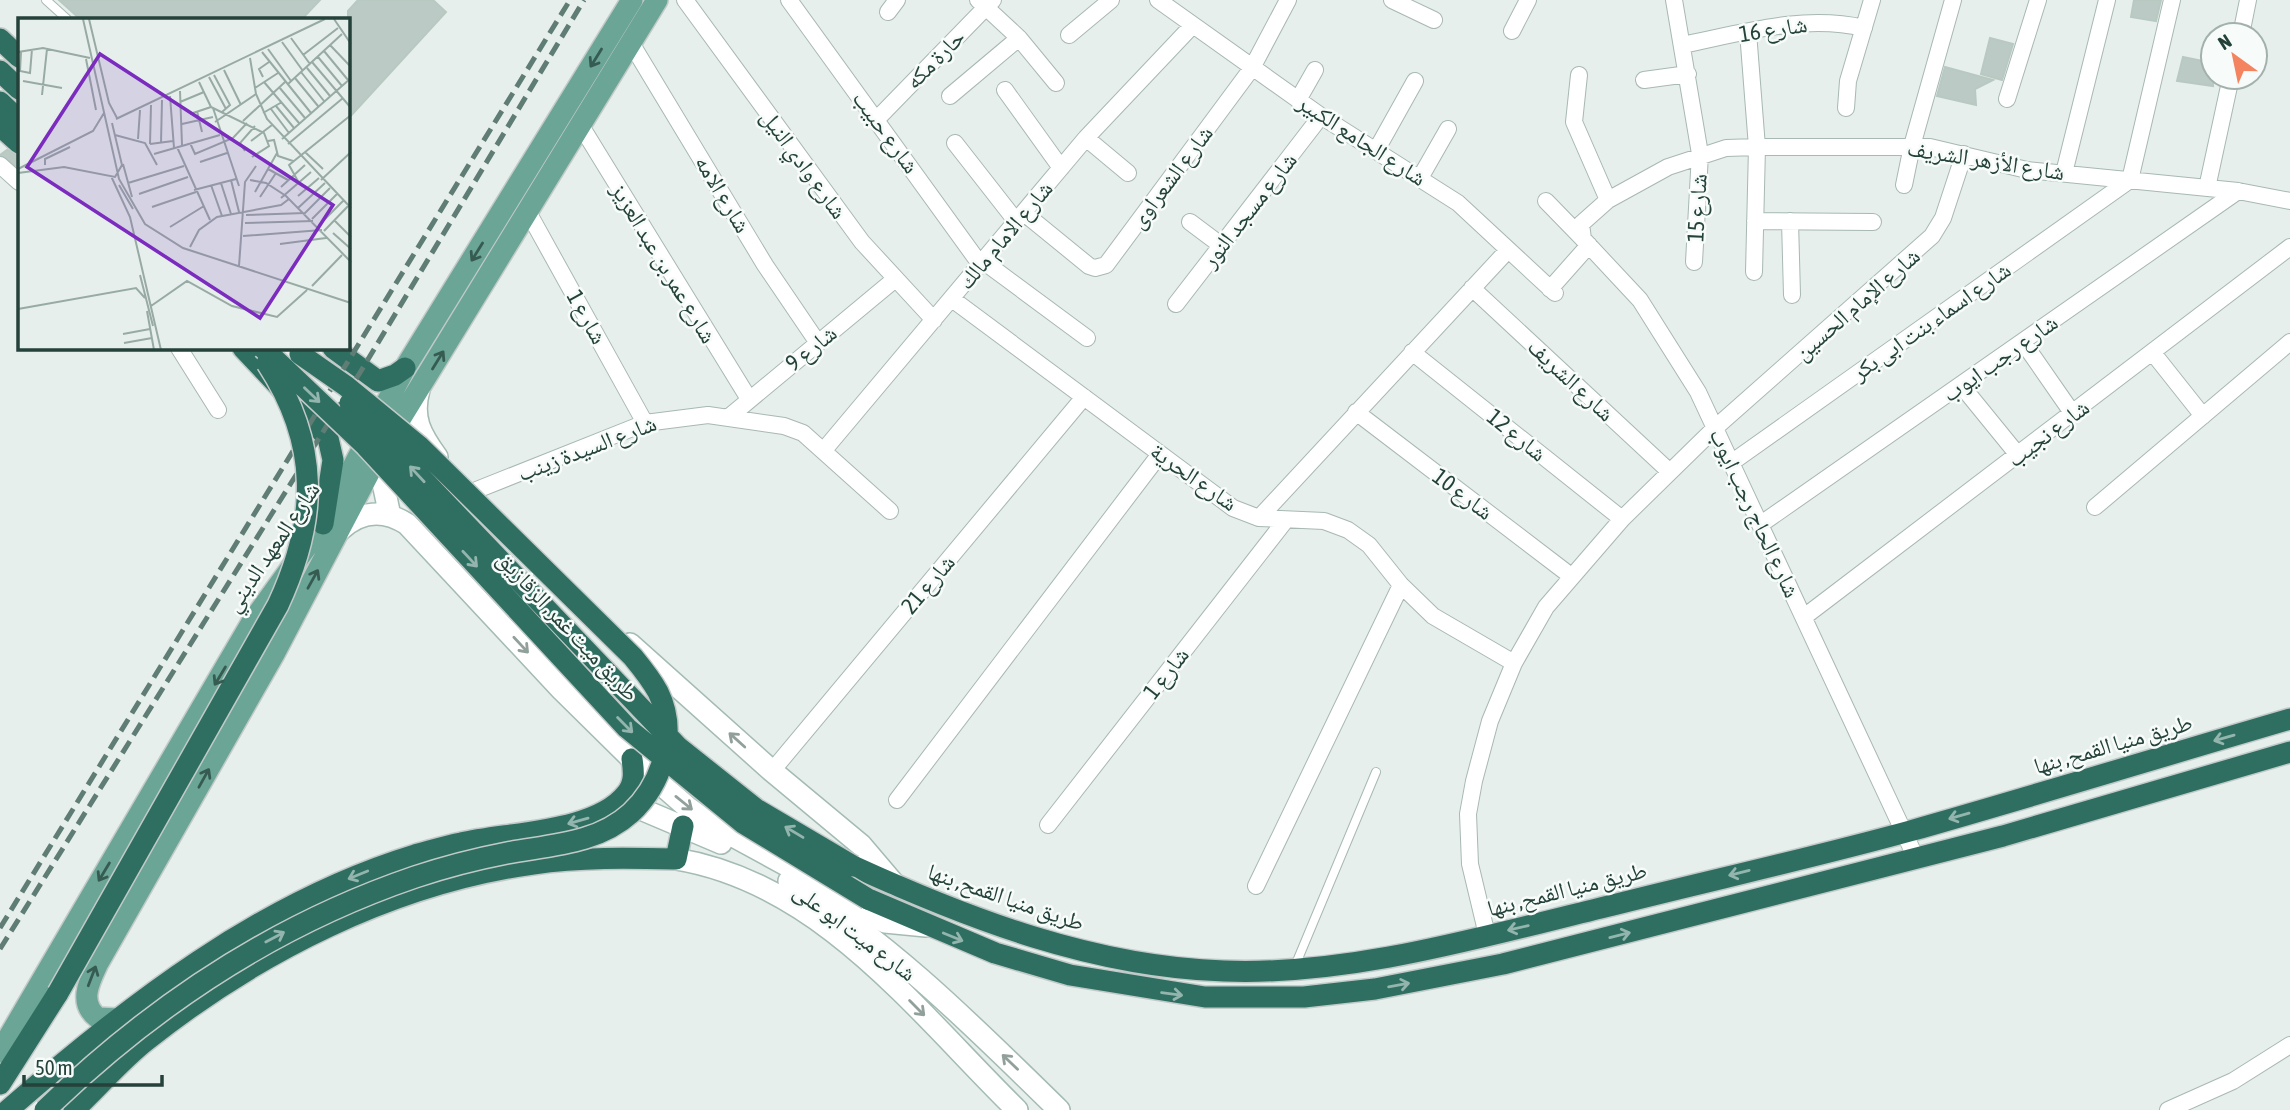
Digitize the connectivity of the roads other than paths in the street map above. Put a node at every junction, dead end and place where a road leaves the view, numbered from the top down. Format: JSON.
{"nodes":[{"id":1,"x":46,"y":0,"type":"edge"},
{"id":2,"x":632,"y":0,"type":"edge"},
{"id":3,"x":657,"y":0,"type":"edge"},
{"id":4,"x":685,"y":0,"type":"edge"},
{"id":5,"x":789,"y":0,"type":"edge"},
{"id":6,"x":1111,"y":0,"type":"edge"},
{"id":7,"x":1158,"y":0,"type":"edge"},
{"id":8,"x":1288,"y":0,"type":"edge"},
{"id":9,"x":1392,"y":0,"type":"edge"},
{"id":10,"x":1528,"y":0,"type":"edge"},
{"id":11,"x":1674,"y":0,"type":"edge"},
{"id":12,"x":1872,"y":0,"type":"edge"},
{"id":13,"x":1953,"y":0,"type":"edge"},
{"id":14,"x":2038,"y":0,"type":"edge"},
{"id":15,"x":2107,"y":0,"type":"edge"},
{"id":16,"x":2172,"y":0,"type":"edge"},
{"id":17,"x":2249,"y":0,"type":"edge"},
{"id":18,"x":986,"y":2,"type":"edge"},
{"id":19,"x":66,"y":18,"type":"edge"},
{"id":20,"x":1433,"y":20,"type":"dead end"},
{"id":21,"x":2244,"y":21,"type":"edge"},
{"id":22,"x":1192,"y":26,"type":"junction"},
{"id":23,"x":1864,"y":28,"type":"junction"},
{"id":24,"x":1511,"y":31,"type":"dead end"},
{"id":25,"x":1748,"y":32,"type":"junction"},
{"id":26,"x":1069,"y":35,"type":"dead end"},
{"id":27,"x":1019,"y":38,"type":"junction"},
{"id":28,"x":0,"y":39,"type":"edge"},
{"id":29,"x":631,"y":43,"type":"junction"},
{"id":30,"x":1682,"y":45,"type":"junction"},
{"id":31,"x":18,"y":56,"type":"edge"},
{"id":32,"x":1252,"y":68,"type":"junction"},
{"id":33,"x":1315,"y":70,"type":"dead end"},
{"id":34,"x":0,"y":71,"type":"edge"},
{"id":35,"x":1688,"y":74,"type":"junction"},
{"id":36,"x":1579,"y":75,"type":"dead end"},
{"id":37,"x":1644,"y":80,"type":"dead end"},
{"id":38,"x":1415,"y":81,"type":"dead end"},
{"id":39,"x":1056,"y":83,"type":"dead end"},
{"id":40,"x":18,"y":88,"type":"edge"},
{"id":41,"x":1005,"y":90,"type":"dead end"},
{"id":42,"x":2228,"y":91,"type":"edge"},
{"id":43,"x":950,"y":96,"type":"dead end"},
{"id":44,"x":2007,"y":99,"type":"dead end"},
{"id":45,"x":1298,"y":100,"type":"junction"},
{"id":46,"x":0,"y":102,"type":"edge"},
{"id":47,"x":1846,"y":108,"type":"dead end"},
{"id":48,"x":1321,"y":116,"type":"junction"},
{"id":49,"x":877,"y":118,"type":"junction"},
{"id":50,"x":18,"y":119,"type":"edge"},
{"id":51,"x":0,"y":125,"type":"edge"},
{"id":52,"x":581,"y":126,"type":"junction"},
{"id":53,"x":1448,"y":129,"type":"dead end"},
{"id":54,"x":1086,"y":138,"type":"junction"},
{"id":55,"x":18,"y":142,"type":"edge"},
{"id":56,"x":955,"y":143,"type":"dead end"},
{"id":57,"x":1912,"y":146,"type":"junction"},
{"id":58,"x":1757,"y":147,"type":"junction"},
{"id":59,"x":1377,"y":149,"type":"junction"},
{"id":60,"x":1964,"y":154,"type":"junction"},
{"id":61,"x":1700,"y":155,"type":"junction"},
{"id":62,"x":0,"y":165,"type":"edge"},
{"id":63,"x":1061,"y":168,"type":"junction"},
{"id":64,"x":1128,"y":173,"type":"dead end"},
{"id":65,"x":2064,"y":173,"type":"junction"},
{"id":66,"x":1420,"y":178,"type":"junction"},
{"id":67,"x":2130,"y":180,"type":"junction"},
{"id":68,"x":18,"y":181,"type":"edge"},
{"id":69,"x":1905,"y":185,"type":"dead end"},
{"id":70,"x":2207,"y":188,"type":"junction"},
{"id":71,"x":2238,"y":191,"type":"junction"},
{"id":72,"x":2289,"y":196,"type":"edge"},
{"id":73,"x":1608,"y":200,"type":"junction"},
{"id":74,"x":1546,"y":201,"type":"dead end"},
{"id":75,"x":528,"y":212,"type":"junction"},
{"id":76,"x":1020,"y":217,"type":"junction"},
{"id":77,"x":1755,"y":220,"type":"junction"},
{"id":78,"x":1790,"y":221,"type":"junction"},
{"id":79,"x":1189,"y":222,"type":"dead end"},
{"id":80,"x":1873,"y":222,"type":"dead end"},
{"id":81,"x":1586,"y":242,"type":"junction"},
{"id":82,"x":1222,"y":246,"type":"junction"},
{"id":83,"x":2290,"y":247,"type":"edge"},
{"id":84,"x":1508,"y":250,"type":"junction"},
{"id":85,"x":1694,"y":262,"type":"dead end"},
{"id":86,"x":982,"y":263,"type":"junction"},
{"id":87,"x":1754,"y":272,"type":"dead end"},
{"id":88,"x":894,"y":280,"type":"junction"},
{"id":89,"x":1472,"y":288,"type":"junction"},
{"id":90,"x":1792,"y":295,"type":"dead end"},
{"id":91,"x":952,"y":299,"type":"junction"},
{"id":92,"x":1176,"y":304,"type":"dead end"},
{"id":93,"x":934,"y":320,"type":"junction"},
{"id":94,"x":1087,"y":338,"type":"dead end"},
{"id":95,"x":2022,"y":342,"type":"junction"},
{"id":96,"x":2290,"y":342,"type":"edge"},
{"id":97,"x":818,"y":343,"type":"junction"},
{"id":98,"x":179,"y":350,"type":"edge"},
{"id":99,"x":245,"y":350,"type":"edge"},
{"id":100,"x":256,"y":350,"type":"edge"},
{"id":101,"x":264,"y":350,"type":"edge"},
{"id":102,"x":336,"y":350,"type":"edge"},
{"id":103,"x":298,"y":351,"type":"edge"},
{"id":104,"x":1412,"y":352,"type":"junction"},
{"id":105,"x":2153,"y":354,"type":"junction"},
{"id":106,"x":405,"y":368,"type":"junction"},
{"id":107,"x":1961,"y":385,"type":"junction"},
{"id":108,"x":419,"y":390,"type":"junction"},
{"id":109,"x":1084,"y":397,"type":"junction"},
{"id":110,"x":750,"y":399,"type":"junction"},
{"id":111,"x":218,"y":410,"type":"dead end"},
{"id":112,"x":1356,"y":412,"type":"junction"},
{"id":113,"x":2073,"y":414,"type":"junction"},
{"id":114,"x":2203,"y":416,"type":"junction"},
{"id":115,"x":729,"y":417,"type":"junction"},
{"id":116,"x":645,"y":422,"type":"junction"},
{"id":117,"x":1715,"y":428,"type":"junction"},
{"id":118,"x":422,"y":436,"type":"junction"},
{"id":119,"x":824,"y":450,"type":"junction"},
{"id":120,"x":1160,"y":454,"type":"junction"},
{"id":121,"x":2018,"y":455,"type":"junction"},
{"id":122,"x":1731,"y":463,"type":"junction"},
{"id":123,"x":1670,"y":472,"type":"junction"},
{"id":124,"x":464,"y":495,"type":"junction"},
{"id":125,"x":2095,"y":507,"type":"dead end"},
{"id":126,"x":890,"y":512,"type":"dead end"},
{"id":127,"x":390,"y":516,"type":"junction"},
{"id":128,"x":1259,"y":518,"type":"junction"},
{"id":129,"x":1622,"y":519,"type":"junction"},
{"id":130,"x":1285,"y":521,"type":"junction"},
{"id":131,"x":1761,"y":524,"type":"junction"},
{"id":132,"x":332,"y":527,"type":"junction"},
{"id":133,"x":1571,"y":576,"type":"junction"},
{"id":134,"x":1402,"y":585,"type":"junction"},
{"id":135,"x":1804,"y":617,"type":"junction"},
{"id":136,"x":1514,"y":663,"type":"junction"},
{"id":137,"x":2290,"y":719,"type":"edge"},
{"id":138,"x":2290,"y":752,"type":"edge"},
{"id":139,"x":632,"y":759,"type":"junction"},
{"id":140,"x":772,"y":771,"type":"junction"},
{"id":141,"x":1376,"y":772,"type":"dead end"},
{"id":142,"x":620,"y":800,"type":"junction"},
{"id":143,"x":897,"y":800,"type":"dead end"},
{"id":144,"x":1995,"y":806,"type":"junction"},
{"id":145,"x":1048,"y":825,"type":"dead end"},
{"id":146,"x":683,"y":826,"type":"junction"},
{"id":147,"x":1906,"y":832,"type":"junction"},
{"id":148,"x":2003,"y":836,"type":"junction"},
{"id":149,"x":1915,"y":856,"type":"junction"},
{"id":150,"x":676,"y":859,"type":"junction"},
{"id":151,"x":853,"y":866,"type":"joint"},
{"id":152,"x":895,"y":885,"type":"junction"},
{"id":153,"x":1256,"y":886,"type":"dead end"},
{"id":154,"x":926,"y":926,"type":"junction"},
{"id":155,"x":1487,"y":935,"type":"junction"},
{"id":156,"x":1443,"y":945,"type":"junction"},
{"id":157,"x":1292,"y":972,"type":"junction"},
{"id":158,"x":1446,"y":977,"type":"junction"},
{"id":159,"x":118,"y":1019,"type":"junction"},
{"id":160,"x":2290,"y":1045,"type":"edge"},
{"id":161,"x":0,"y":1052,"type":"edge"},
{"id":162,"x":0,"y":1084,"type":"edge"},
{"id":163,"x":8,"y":1110,"type":"edge"},
{"id":164,"x":45,"y":1110,"type":"edge"},
{"id":165,"x":75,"y":1110,"type":"edge"},
{"id":166,"x":1017,"y":1110,"type":"edge"},
{"id":167,"x":1059,"y":1110,"type":"edge"},
{"id":168,"x":2168,"y":1110,"type":"edge"}],
"edges":[{"from":1,"to":19,"type":"lane"},
{"from":2,"to":106,"type":"main road","name":"شارع المعهد الديني","one_way":true},
{"from":3,"to":29,"type":"main road","name":"شارع المعهد الديني"},
{"from":4,"to":88,"type":"street","name":"شارع وادي النيل"},
{"from":5,"to":49,"type":"street","name":"شارع حبيب"},
{"from":6,"to":26,"type":"street"},
{"from":7,"to":22,"type":"street","name":"شارع الجامع الكبير"},
{"from":8,"to":32,"type":"street","name":"شارع الشعراوى"},
{"from":9,"to":20,"type":"street"},
{"from":10,"to":24,"type":"street"},
{"from":11,"to":30,"type":"street","name":"شارع 15"},
{"from":12,"to":23,"type":"street"},
{"from":13,"to":57,"type":"street"},
{"from":14,"to":44,"type":"street"},
{"from":15,"to":65,"type":"street"},
{"from":16,"to":67,"type":"street"},
{"from":17,"to":21,"type":"street"},
{"from":18,"to":27,"type":"street"},
{"from":18,"to":49,"type":"street","name":"حارة مكه"},
{"from":22,"to":32,"type":"street","name":"شارع الجامع الكبير"},
{"from":22,"to":54,"type":"street","name":"شارع الامام مالك"},
{"from":23,"to":25,"type":"street","name":"شارع 16"},
{"from":23,"to":47,"type":"street"},
{"from":25,"to":30,"type":"street","name":"شارع 16"},
{"from":25,"to":58,"type":"street"},
{"from":27,"to":39,"type":"street"},
{"from":27,"to":43,"type":"street"},
{"from":28,"to":31,"type":"highway"},
{"from":29,"to":52,"type":"main road","name":"شارع المعهد الديني"},
{"from":29,"to":97,"type":"street","name":"شارع الامه"},
{"from":30,"to":35,"type":"street","name":"شارع 15"},
{"from":32,"to":45,"type":"street","name":"شارع الجامع الكبير"},
{"from":32,"to":76,"type":"street","name":"شارع الشعراوى"},
{"from":33,"to":45,"type":"street"},
{"from":34,"to":40,"type":"highway"},
{"from":35,"to":37,"type":"street"},
{"from":35,"to":61,"type":"street","name":"شارع 15"},
{"from":36,"to":73,"type":"street"},
{"from":38,"to":59,"type":"street"},
{"from":41,"to":63,"type":"street"},
{"from":42,"to":70,"type":"street"},
{"from":45,"to":48,"type":"street","name":"شارع الجامع الكبير"},
{"from":46,"to":50,"type":"highway"},
{"from":48,"to":59,"type":"street","name":"شارع الجامع الكبير"},
{"from":48,"to":82,"type":"street","name":"شارع مسجد النور"},
{"from":49,"to":86,"type":"street","name":"شارع حبيب"},
{"from":51,"to":55,"type":"highway"},
{"from":52,"to":75,"type":"main road","name":"شارع المعهد الديني"},
{"from":52,"to":110,"type":"street","name":"شارع عمر بن عبد العزيز"},
{"from":53,"to":66,"type":"street"},
{"from":54,"to":63,"type":"street","name":"شارع الامام مالك"},
{"from":54,"to":64,"type":"street"},
{"from":56,"to":76,"type":"street","name":"شارع الشعراوى"},
{"from":57,"to":58,"type":"street","name":"شارع الأزهر الشريف"},
{"from":57,"to":60,"type":"street","name":"شارع الأزهر الشريف"},
{"from":57,"to":69,"type":"street"},
{"from":58,"to":61,"type":"street","name":"شارع الأزهر الشريف"},
{"from":58,"to":77,"type":"street"},
{"from":59,"to":66,"type":"street","name":"شارع الجامع الكبير"},
{"from":60,"to":65,"type":"street","name":"شارع الأزهر الشريف"},
{"from":60,"to":117,"type":"street","name":"شارع الإمام الحسين"},
{"from":61,"to":73,"type":"street","name":"شارع الأزهر الشريف"},
{"from":61,"to":85,"type":"street","name":"شارع 15"},
{"from":62,"to":68,"type":"street"},
{"from":63,"to":76,"type":"street","name":"شارع الامام مالك"},
{"from":65,"to":67,"type":"street","name":"شارع الأزهر الشريف"},
{"from":66,"to":84,"type":"street","name":"شارع الجامع الكبير"},
{"from":67,"to":70,"type":"street","name":"شارع الأزهر الشريف"},
{"from":67,"to":122,"type":"street","name":"شارع اسماء بنت ابى بكر"},
{"from":70,"to":71,"type":"street","name":"شارع الأزهر الشريف"},
{"from":71,"to":72,"type":"street","name":"شارع الأزهر الشريف"},
{"from":71,"to":95,"type":"street","name":"شارع رجب ايوب"},
{"from":73,"to":81,"type":"street"},
{"from":74,"to":81,"type":"street","name":"شارع الحاج رجب ايوب"},
{"from":108,"to":75,"type":"main road","name":"شارع المعهد الديني","one_way":true},
{"from":75,"to":116,"type":"street","name":"شارع 1"},
{"from":76,"to":86,"type":"street","name":"شارع الامام مالك"},
{"from":77,"to":78,"type":"street"},
{"from":77,"to":87,"type":"street"},
{"from":78,"to":80,"type":"street"},
{"from":78,"to":90,"type":"street"},
{"from":79,"to":82,"type":"street"},
{"from":81,"to":84,"type":"street","name":"شارع الجامع الكبير"},
{"from":81,"to":117,"type":"street","name":"شارع الحاج رجب ايوب"},
{"from":82,"to":92,"type":"street","name":"شارع مسجد النور"},
{"from":83,"to":105,"type":"street","name":"شارع نجيب"},
{"from":84,"to":89,"type":"street"},
{"from":86,"to":91,"type":"street","name":"شارع الامام مالك"},
{"from":86,"to":94,"type":"street","name":"شارع حبيب"},
{"from":88,"to":93,"type":"street","name":"شارع وادي النيل"},
{"from":88,"to":97,"type":"street","name":"شارع 9"},
{"from":89,"to":104,"type":"street"},
{"from":89,"to":123,"type":"street","name":"شارع الشريف"},
{"from":91,"to":93,"type":"street","name":"شارع الامام مالك"},
{"from":91,"to":109,"type":"street","name":"شارع الحرية"},
{"from":93,"to":119,"type":"street","name":"شارع الامام مالك"},
{"from":95,"to":107,"type":"street","name":"شارع رجب ايوب"},
{"from":95,"to":113,"type":"street"},
{"from":96,"to":114,"type":"street"},
{"from":97,"to":110,"type":"street","name":"شارع 9"},
{"from":98,"to":111,"type":"street"},
{"from":99,"to":132,"type":"highway"},
{"from":100,"to":162,"type":"highway","bridge":true},
{"from":101,"to":154,"type":"highway","name":"طريق ميت غمر, الزقازيق","one_way":true,"bridge":true},
{"from":102,"to":106,"type":"highway"},
{"from":151,"to":103,"type":"highway","name":"طريق ميت غمر, الزقازيق","one_way":true,"bridge":true},
{"from":164,"to":103,"type":"highway","one_way":true,"bridge":true},
{"from":104,"to":112,"type":"street"},
{"from":104,"to":129,"type":"street","name":"شارع 12"},
{"from":105,"to":113,"type":"street","name":"شارع نجيب"},
{"from":105,"to":114,"type":"street"},
{"from":106,"to":132,"type":"main road","name":"شارع المعهد الديني"},
{"from":107,"to":121,"type":"street"},
{"from":107,"to":131,"type":"street","name":"شارع رجب ايوب"},
{"from":108,"to":118,"type":"street"},
{"from":108,"to":132,"type":"main road","name":"شارع المعهد الديني"},
{"from":109,"to":120,"type":"street","name":"شارع الحرية"},
{"from":109,"to":140,"type":"street","name":"شارع 21"},
{"from":110,"to":115,"type":"street","name":"شارع 9"},
{"from":112,"to":128,"type":"street"},
{"from":112,"to":133,"type":"street","name":"شارع 10"},
{"from":113,"to":121,"type":"street","name":"شارع نجيب"},
{"from":114,"to":125,"type":"street"},
{"from":115,"to":116,"type":"street","name":"شارع السيدة زينب"},
{"from":115,"to":119,"type":"street","name":"شارع السيدة زينب"},
{"from":116,"to":124,"type":"street","name":"شارع السيدة زينب"},
{"from":117,"to":122,"type":"street","name":"شارع الحاج رجب ايوب"},
{"from":117,"to":123,"type":"street","name":"شارع الإمام الحسين"},
{"from":118,"to":124,"type":"street"},
{"from":118,"to":127,"type":"street"},
{"from":119,"to":126,"type":"street","name":"شارع السيدة زينب"},
{"from":120,"to":128,"type":"street","name":"شارع الحرية"},
{"from":120,"to":143,"type":"street"},
{"from":121,"to":135,"type":"street","name":"شارع نجيب"},
{"from":122,"to":131,"type":"street","name":"شارع الحاج رجب ايوب"},
{"from":123,"to":129,"type":"street","name":"شارع الإمام الحسين"},
{"from":140,"to":124,"type":"street","one_way":true},
{"from":127,"to":132,"type":"street"},
{"from":127,"to":139,"type":"street","one_way":true},
{"from":128,"to":130,"type":"street","name":"شارع الحرية"},
{"from":129,"to":133,"type":"street","name":"شارع الإمام الحسين"},
{"from":130,"to":134,"type":"street","name":"شارع الحرية"},
{"from":130,"to":145,"type":"street","name":"شارع 1"},
{"from":131,"to":135,"type":"street","name":"شارع الحاج رجب ايوب"},
{"from":159,"to":132,"type":"main road","name":"شارع المعهد الديني","one_way":true},
{"from":132,"to":161,"type":"main road","name":"شارع المعهد الديني","one_way":true},
{"from":133,"to":136,"type":"street","name":"شارع الإمام الحسين"},
{"from":134,"to":136,"type":"street","name":"شارع الحرية"},
{"from":134,"to":153,"type":"street"},
{"from":135,"to":147,"type":"street","name":"شارع الحاج رجب ايوب"},
{"from":136,"to":155,"type":"street","name":"شارع الإمام الحسين"},
{"from":137,"to":144,"type":"highway","name":"طريق منيا القمح, بنها","one_way":true},
{"from":138,"to":148,"type":"highway"},
{"from":139,"to":142,"type":"highway"},
{"from":139,"to":154,"type":"street","one_way":true},
{"from":140,"to":152,"type":"street"},
{"from":141,"to":157,"type":"lane"},
{"from":142,"to":146,"type":"street","name":"شارع ميت ابو على"},
{"from":142,"to":159,"type":"highway","one_way":true},
{"from":144,"to":147,"type":"highway","name":"طريق منيا القمح, بنها","one_way":true},
{"from":144,"to":148,"type":"highway"},
{"from":146,"to":150,"type":"highway"},
{"from":167,"to":146,"type":"street","name":"شارع ميت ابو على","one_way":true},
{"from":147,"to":149,"type":"street","name":"شارع الحاج رجب ايوب"},
{"from":147,"to":155,"type":"highway","name":"طريق منيا القمح, بنها","one_way":true},
{"from":148,"to":149,"type":"highway"},
{"from":158,"to":149,"type":"highway","one_way":true},
{"from":150,"to":165,"type":"highway"},
{"from":150,"to":166,"type":"street","name":"شارع ميت ابو على","one_way":true},
{"from":151,"to":152,"type":"highway","name":"طريق منيا القمح, بنها"},
{"from":152,"to":157,"type":"highway","name":"طريق منيا القمح, بنها"},
{"from":154,"to":158,"type":"highway","one_way":true},
{"from":155,"to":156,"type":"highway","name":"طريق منيا القمح, بنها"},
{"from":156,"to":157,"type":"highway","name":"طريق منيا القمح, بنها"},
{"from":156,"to":158,"type":"highway"},
{"from":159,"to":163,"type":"highway"},
{"from":160,"to":168,"type":"street"}]}
